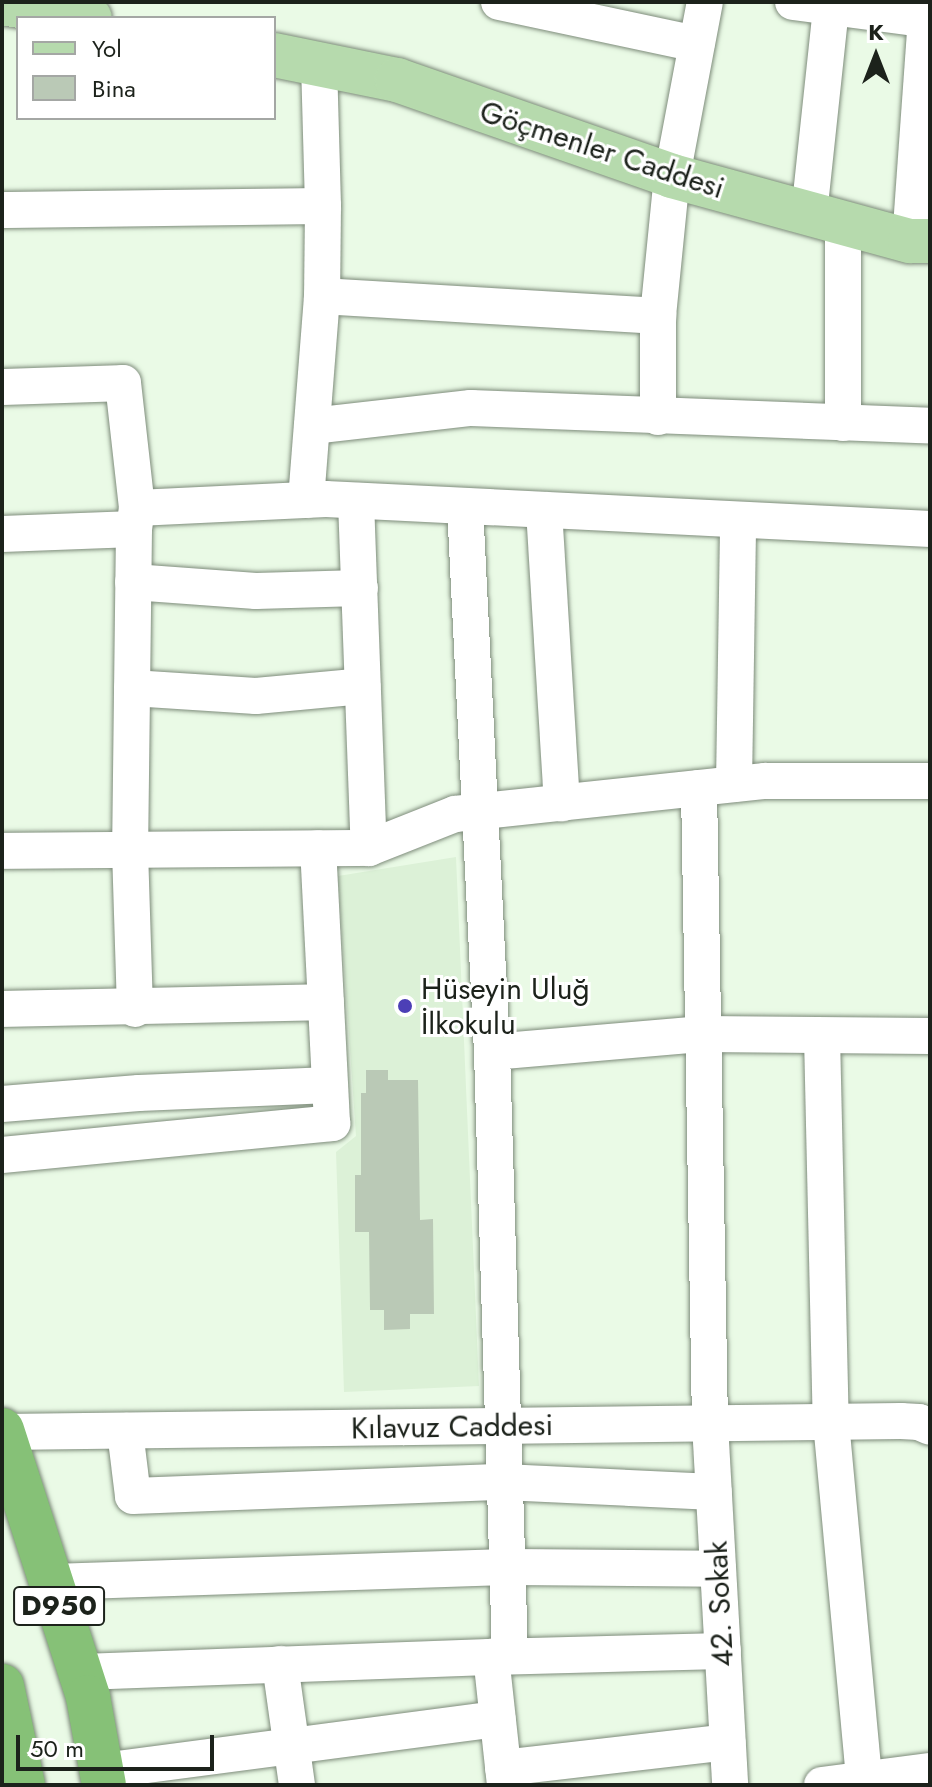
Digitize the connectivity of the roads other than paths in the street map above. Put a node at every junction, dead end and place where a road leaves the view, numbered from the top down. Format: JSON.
{"nodes":[{"id":1,"x":499,"y":2,"type":"edge"},
{"id":2,"x":705,"y":2,"type":"edge"},
{"id":3,"x":793,"y":2,"type":"edge"},
{"id":4,"x":2,"y":3,"type":"edge"},
{"id":5,"x":831,"y":8,"type":"junction"},
{"id":6,"x":78,"y":16,"type":"edge"},
{"id":7,"x":928,"y":19,"type":"edge"},
{"id":8,"x":697,"y":44,"type":"junction"},
{"id":9,"x":276,"y":55,"type":"edge"},
{"id":10,"x":319,"y":64,"type":"junction"},
{"id":11,"x":672,"y":176,"type":"junction"},
{"id":12,"x":323,"y":206,"type":"junction"},
{"id":13,"x":2,"y":210,"type":"edge"},
{"id":14,"x":826,"y":219,"type":"junction"},
{"id":15,"x":920,"y":241,"type":"edge"},
{"id":16,"x":322,"y":296,"type":"junction"},
{"id":17,"x":658,"y":316,"type":"junction"},
{"id":18,"x":2,"y":387,"type":"edge"},
{"id":19,"x":658,"y":417,"type":"junction"},
{"id":20,"x":843,"y":423,"type":"junction"},
{"id":21,"x":312,"y":426,"type":"junction"},
{"id":22,"x":930,"y":426,"type":"edge"},
{"id":23,"x":306,"y":500,"type":"junction"},
{"id":24,"x":356,"y":501,"type":"junction"},
{"id":25,"x":465,"y":506,"type":"junction"},
{"id":26,"x":544,"y":510,"type":"junction"},
{"id":27,"x":136,"y":519,"type":"junction"},
{"id":28,"x":738,"y":520,"type":"junction"},
{"id":29,"x":930,"y":529,"type":"edge"},
{"id":30,"x":2,"y":534,"type":"edge"},
{"id":31,"x":133,"y":582,"type":"junction"},
{"id":32,"x":360,"y":588,"type":"junction"},
{"id":33,"x":363,"y":686,"type":"junction"},
{"id":34,"x":132,"y":688,"type":"junction"},
{"id":35,"x":930,"y":781,"type":"edge"},
{"id":36,"x":716,"y":786,"type":"junction"},
{"id":37,"x":562,"y":803,"type":"junction"},
{"id":38,"x":480,"y":811,"type":"junction"},
{"id":39,"x":318,"y":848,"type":"junction"},
{"id":40,"x":369,"y":848,"type":"junction"},
{"id":41,"x":130,"y":850,"type":"junction"},
{"id":42,"x":2,"y":851,"type":"edge"},
{"id":43,"x":326,"y":1002,"type":"junction"},
{"id":44,"x":2,"y":1009,"type":"edge"},
{"id":45,"x":135,"y":1009,"type":"junction"},
{"id":46,"x":703,"y":1034,"type":"junction"},
{"id":47,"x":822,"y":1036,"type":"junction"},
{"id":48,"x":930,"y":1036,"type":"edge"},
{"id":49,"x":492,"y":1052,"type":"junction"},
{"id":50,"x":330,"y":1085,"type":"junction"},
{"id":51,"x":2,"y":1104,"type":"edge"},
{"id":52,"x":2,"y":1155,"type":"edge"},
{"id":53,"x":831,"y":1422,"type":"junction"},
{"id":54,"x":920,"y":1422,"type":"edge"},
{"id":55,"x":710,"y":1424,"type":"junction"},
{"id":56,"x":501,"y":1426,"type":"junction"},
{"id":57,"x":2,"y":1431,"type":"edge"},
{"id":58,"x":125,"y":1431,"type":"junction"},
{"id":59,"x":503,"y":1482,"type":"junction"},
{"id":60,"x":714,"y":1492,"type":"junction"},
{"id":61,"x":506,"y":1567,"type":"junction"},
{"id":62,"x":718,"y":1569,"type":"junction"},
{"id":63,"x":52,"y":1582,"type":"junction"},
{"id":64,"x":723,"y":1651,"type":"junction"},
{"id":65,"x":500,"y":1656,"type":"junction"},
{"id":66,"x":280,"y":1664,"type":"junction"},
{"id":67,"x":80,"y":1672,"type":"junction"},
{"id":68,"x":2,"y":1686,"type":"edge"},
{"id":69,"x":498,"y":1719,"type":"junction"},
{"id":70,"x":727,"y":1742,"type":"junction"},
{"id":71,"x":292,"y":1745,"type":"junction"},
{"id":72,"x":930,"y":1771,"type":"edge"},
{"id":73,"x":504,"y":1777,"type":"edge"},
{"id":74,"x":103,"y":1778,"type":"edge"},
{"id":75,"x":864,"y":1780,"type":"junction"},
{"id":76,"x":23,"y":1785,"type":"edge"},
{"id":77,"x":297,"y":1785,"type":"edge"},
{"id":78,"x":730,"y":1785,"type":"edge"},
{"id":79,"x":822,"y":1785,"type":"edge"}],
"edges":[{"from":1,"to":8,"type":"street"},
{"from":2,"to":8,"type":"street"},
{"from":3,"to":5,"type":"street"},
{"from":4,"to":6,"type":"main road"},
{"from":5,"to":7,"type":"street"},
{"from":5,"to":14,"type":"street"},
{"from":7,"to":15,"type":"street"},
{"from":8,"to":11,"type":"street"},
{"from":9,"to":10,"type":"main road","name":"Göçmenler Caddesi"},
{"from":10,"to":11,"type":"main road","name":"Göçmenler Caddesi"},
{"from":10,"to":12,"type":"street"},
{"from":11,"to":14,"type":"main road","name":"Göçmenler Caddesi"},
{"from":11,"to":17,"type":"street"},
{"from":12,"to":13,"type":"street"},
{"from":12,"to":16,"type":"street"},
{"from":14,"to":15,"type":"main road","name":"Göçmenler Caddesi"},
{"from":14,"to":20,"type":"street"},
{"from":16,"to":17,"type":"street"},
{"from":16,"to":21,"type":"street"},
{"from":17,"to":19,"type":"street"},
{"from":18,"to":27,"type":"street"},
{"from":19,"to":20,"type":"street"},
{"from":19,"to":21,"type":"street"},
{"from":20,"to":22,"type":"street"},
{"from":21,"to":23,"type":"street"},
{"from":23,"to":24,"type":"street"},
{"from":23,"to":27,"type":"street"},
{"from":24,"to":25,"type":"street"},
{"from":24,"to":32,"type":"street"},
{"from":25,"to":26,"type":"street"},
{"from":25,"to":38,"type":"street"},
{"from":26,"to":28,"type":"street"},
{"from":26,"to":37,"type":"street"},
{"from":27,"to":30,"type":"street"},
{"from":27,"to":31,"type":"street"},
{"from":28,"to":29,"type":"street"},
{"from":28,"to":36,"type":"street","name":"42. Sokak"},
{"from":31,"to":32,"type":"street"},
{"from":31,"to":34,"type":"street"},
{"from":32,"to":33,"type":"street"},
{"from":33,"to":34,"type":"street"},
{"from":33,"to":40,"type":"street"},
{"from":34,"to":41,"type":"street"},
{"from":35,"to":36,"type":"street"},
{"from":36,"to":37,"type":"street"},
{"from":36,"to":46,"type":"street","name":"42. Sokak"},
{"from":37,"to":38,"type":"street"},
{"from":38,"to":40,"type":"street"},
{"from":38,"to":49,"type":"street"},
{"from":39,"to":40,"type":"street"},
{"from":39,"to":41,"type":"street"},
{"from":39,"to":43,"type":"street"},
{"from":41,"to":42,"type":"street"},
{"from":41,"to":45,"type":"street"},
{"from":43,"to":45,"type":"street"},
{"from":43,"to":50,"type":"street"},
{"from":44,"to":45,"type":"street"},
{"from":46,"to":47,"type":"street"},
{"from":46,"to":49,"type":"street"},
{"from":46,"to":55,"type":"street","name":"42. Sokak"},
{"from":47,"to":48,"type":"street"},
{"from":47,"to":53,"type":"street"},
{"from":49,"to":56,"type":"street"},
{"from":50,"to":51,"type":"street"},
{"from":50,"to":52,"type":"street"},
{"from":53,"to":54,"type":"street","name":"Kılavuz Caddesi"},
{"from":53,"to":55,"type":"street","name":"Kılavuz Caddesi"},
{"from":53,"to":75,"type":"street"},
{"from":55,"to":56,"type":"street","name":"Kılavuz Caddesi"},
{"from":55,"to":60,"type":"street","name":"42. Sokak"},
{"from":56,"to":58,"type":"street","name":"Kılavuz Caddesi"},
{"from":56,"to":59,"type":"street"},
{"from":57,"to":58,"type":"street","name":"Kılavuz Caddesi"},
{"from":57,"to":63,"type":"highway","number":"D950"},
{"from":58,"to":59,"type":"street"},
{"from":59,"to":60,"type":"street"},
{"from":59,"to":61,"type":"street"},
{"from":60,"to":62,"type":"street","name":"42. Sokak"},
{"from":61,"to":62,"type":"street"},
{"from":61,"to":63,"type":"street"},
{"from":61,"to":65,"type":"street"},
{"from":62,"to":64,"type":"street","name":"42. Sokak"},
{"from":63,"to":67,"type":"highway","number":"D950"},
{"from":64,"to":65,"type":"street"},
{"from":64,"to":70,"type":"street","name":"42. Sokak"},
{"from":65,"to":66,"type":"street"},
{"from":65,"to":69,"type":"street"},
{"from":66,"to":67,"type":"street"},
{"from":66,"to":71,"type":"street"},
{"from":67,"to":74,"type":"highway","number":"D950"},
{"from":68,"to":76,"type":"highway"},
{"from":69,"to":71,"type":"street"},
{"from":69,"to":73,"type":"street"},
{"from":70,"to":73,"type":"street"},
{"from":70,"to":78,"type":"street","name":"42. Sokak"},
{"from":71,"to":74,"type":"street"},
{"from":71,"to":77,"type":"street"},
{"from":72,"to":75,"type":"street"},
{"from":75,"to":79,"type":"street"}]}
